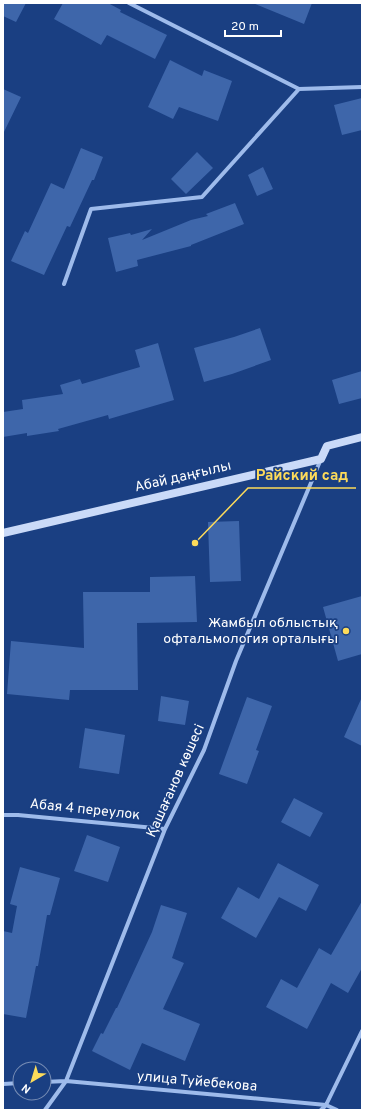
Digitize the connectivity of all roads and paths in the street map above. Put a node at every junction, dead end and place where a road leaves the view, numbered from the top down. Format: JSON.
{"nodes":[{"id":1,"x":129,"y":3,"type":"edge"},
{"id":2,"x":362,"y":87,"type":"edge"},
{"id":3,"x":299,"y":89,"type":"junction"},
{"id":4,"x":64,"y":284,"type":"dead end"},
{"id":5,"x":362,"y":437,"type":"edge"},
{"id":6,"x":321,"y":459,"type":"junction"},
{"id":7,"x":3,"y":533,"type":"edge"},
{"id":8,"x":3,"y":816,"type":"edge"},
{"id":9,"x":165,"y":829,"type":"junction"},
{"id":10,"x":362,"y":1031,"type":"edge"},
{"id":11,"x":66,"y":1081,"type":"junction"},
{"id":12,"x":52,"y":1082,"type":"edge"},
{"id":13,"x":326,"y":1105,"type":"junction"},
{"id":14,"x":45,"y":1110,"type":"edge"},
{"id":15,"x":321,"y":1110,"type":"edge"},
{"id":16,"x":337,"y":1110,"type":"edge"}],
"edges":[{"from":1,"to":3,"type":"street"},
{"from":2,"to":3,"type":"street"},
{"from":3,"to":4,"type":"street"},
{"from":5,"to":6,"type":"main road"},
{"from":6,"to":7,"type":"main road","name":"Абай даңғылы"},
{"from":6,"to":9,"type":"street","name":"Қашағанов көшесі"},
{"from":8,"to":9,"type":"street","name":"Абая 4 переулок"},
{"from":9,"to":11,"type":"street","name":"Қашағанов көшесі"},
{"from":10,"to":13,"type":"street"},
{"from":11,"to":12,"type":"street","name":"улица Туйебекова"},
{"from":11,"to":13,"type":"street","name":"улица Туйебекова"},
{"from":11,"to":14,"type":"street","name":"Қашағанов көшесі"},
{"from":13,"to":15,"type":"street"},
{"from":13,"to":16,"type":"street","name":"улица Туйебекова"}]}
